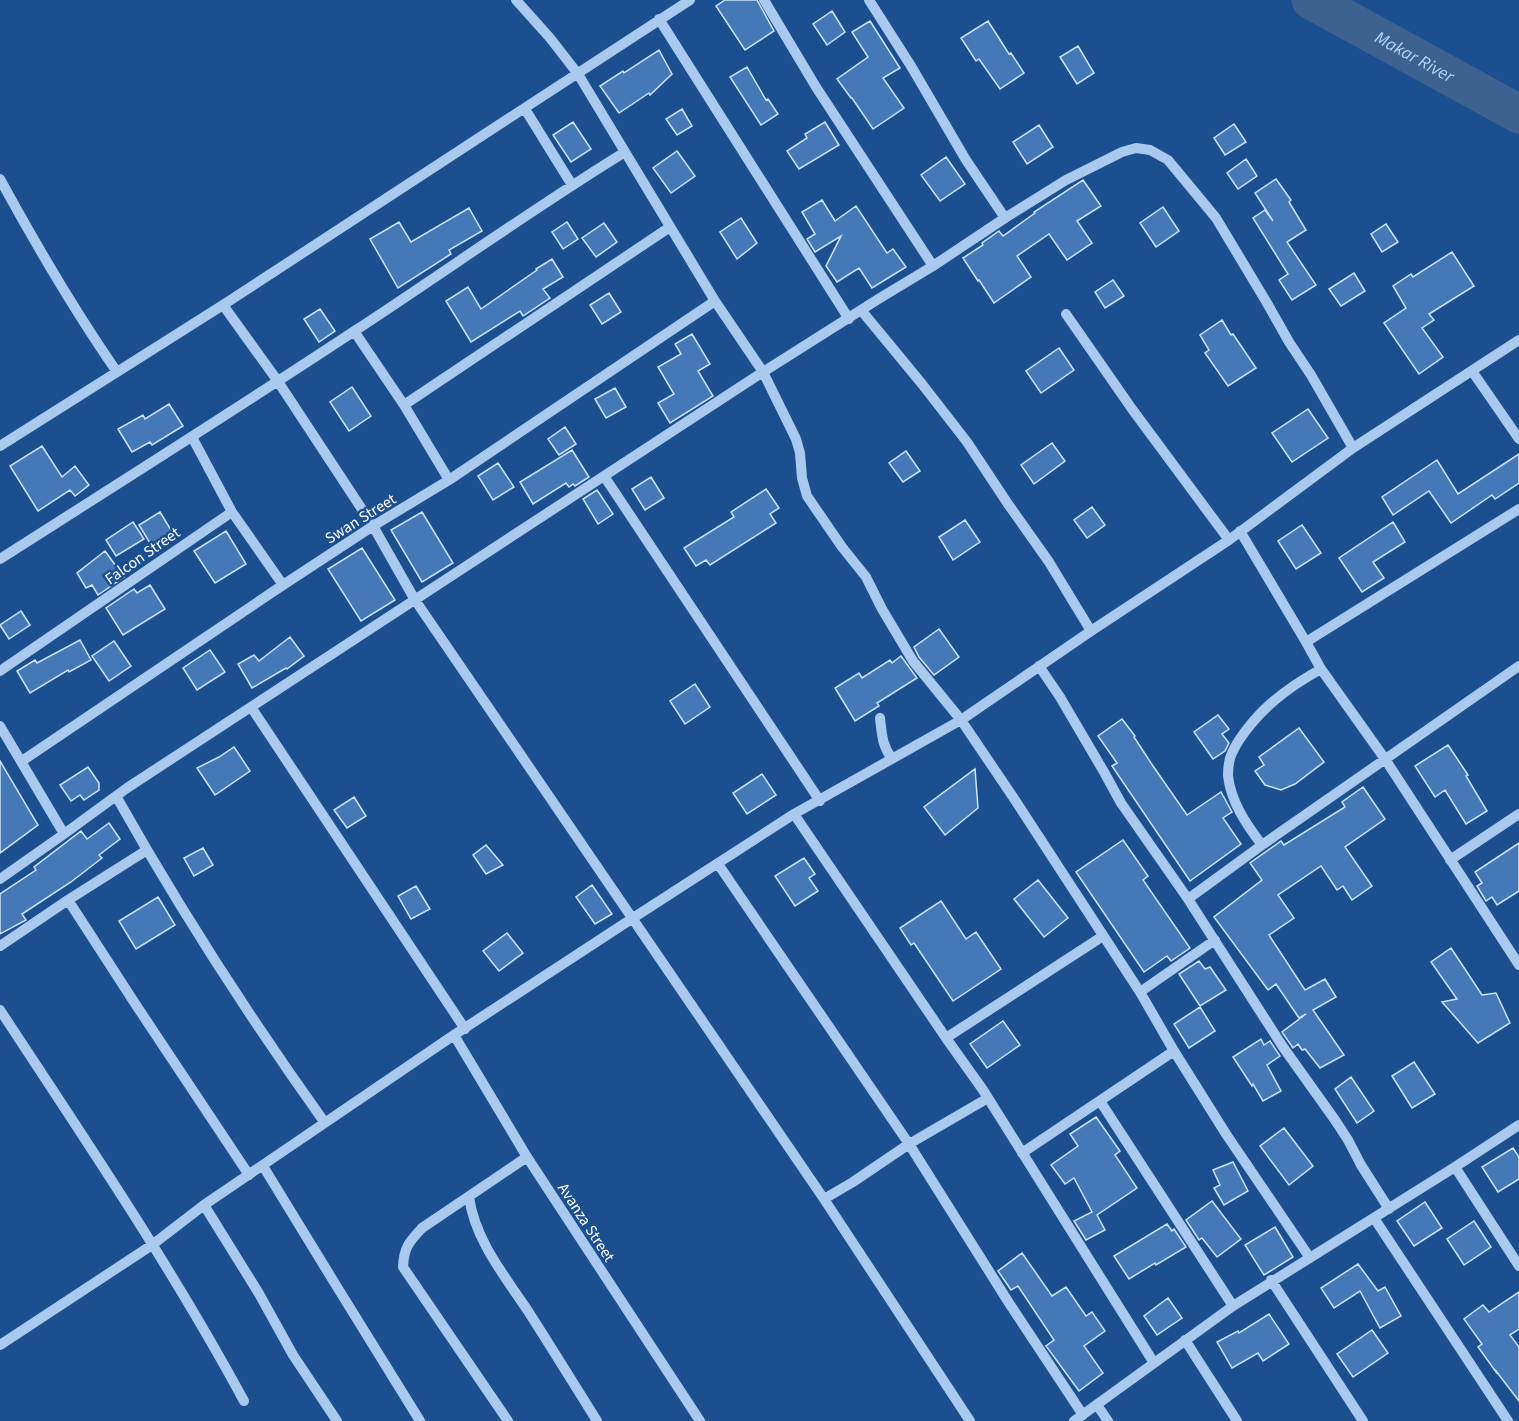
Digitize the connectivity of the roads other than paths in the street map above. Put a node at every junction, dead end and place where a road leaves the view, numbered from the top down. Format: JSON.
{"nodes":[{"id":1,"x":516,"y":0,"type":"edge"},
{"id":2,"x":690,"y":0,"type":"edge"},
{"id":3,"x":764,"y":0,"type":"edge"},
{"id":4,"x":869,"y":0,"type":"edge"},
{"id":5,"x":659,"y":19,"type":"junction"},
{"id":6,"x":578,"y":74,"type":"junction"},
{"id":7,"x":525,"y":109,"type":"junction"},
{"id":8,"x":626,"y":152,"type":"junction"},
{"id":9,"x":0,"y":179,"type":"edge"},
{"id":10,"x":572,"y":184,"type":"junction"},
{"id":11,"x":1005,"y":218,"type":"junction"},
{"id":12,"x":670,"y":227,"type":"junction"},
{"id":13,"x":933,"y":266,"type":"junction"},
{"id":14,"x":715,"y":301,"type":"junction"},
{"id":15,"x":224,"y":305,"type":"junction"},
{"id":16,"x":861,"y":310,"type":"junction"},
{"id":17,"x":1066,"y":314,"type":"dead end"},
{"id":18,"x":849,"y":319,"type":"junction"},
{"id":19,"x":354,"y":331,"type":"junction"},
{"id":20,"x":1519,"y":340,"type":"edge"},
{"id":21,"x":1472,"y":371,"type":"junction"},
{"id":22,"x":117,"y":372,"type":"junction"},
{"id":23,"x":763,"y":372,"type":"junction"},
{"id":24,"x":278,"y":380,"type":"junction"},
{"id":25,"x":404,"y":405,"type":"junction"},
{"id":26,"x":192,"y":437,"type":"junction"},
{"id":27,"x":1519,"y":439,"type":"edge"},
{"id":28,"x":0,"y":446,"type":"edge"},
{"id":29,"x":1353,"y":448,"type":"junction"},
{"id":30,"x":604,"y":476,"type":"junction"},
{"id":31,"x":449,"y":480,"type":"junction"},
{"id":32,"x":1519,"y":509,"type":"edge"},
{"id":33,"x":232,"y":512,"type":"junction"},
{"id":34,"x":373,"y":526,"type":"junction"},
{"id":35,"x":1240,"y":531,"type":"junction"},
{"id":36,"x":1228,"y":540,"type":"junction"},
{"id":37,"x":0,"y":558,"type":"edge"},
{"id":38,"x":283,"y":585,"type":"junction"},
{"id":39,"x":415,"y":600,"type":"junction"},
{"id":40,"x":1091,"y":631,"type":"junction"},
{"id":41,"x":1306,"y":642,"type":"junction"},
{"id":42,"x":1040,"y":666,"type":"junction"},
{"id":43,"x":1519,"y":666,"type":"edge"},
{"id":44,"x":1321,"y":669,"type":"junction"},
{"id":45,"x":0,"y":671,"type":"edge"},
{"id":46,"x":251,"y":707,"type":"junction"},
{"id":47,"x":880,"y":718,"type":"dead end"},
{"id":48,"x":961,"y":720,"type":"junction"},
{"id":49,"x":0,"y":726,"type":"edge"},
{"id":50,"x":892,"y":759,"type":"junction"},
{"id":51,"x":1385,"y":759,"type":"junction"},
{"id":52,"x":21,"y":761,"type":"junction"},
{"id":53,"x":116,"y":795,"type":"junction"},
{"id":54,"x":819,"y":801,"type":"junction"},
{"id":55,"x":794,"y":814,"type":"junction"},
{"id":56,"x":1519,"y":814,"type":"edge"},
{"id":57,"x":64,"y":834,"type":"junction"},
{"id":58,"x":1262,"y":845,"type":"junction"},
{"id":59,"x":147,"y":850,"type":"junction"},
{"id":60,"x":1450,"y":860,"type":"junction"},
{"id":61,"x":718,"y":864,"type":"junction"},
{"id":62,"x":0,"y":879,"type":"edge"},
{"id":63,"x":1188,"y":899,"type":"junction"},
{"id":64,"x":68,"y":900,"type":"junction"},
{"id":65,"x":633,"y":918,"type":"junction"},
{"id":66,"x":1103,"y":936,"type":"junction"},
{"id":67,"x":1215,"y":940,"type":"junction"},
{"id":68,"x":0,"y":946,"type":"edge"},
{"id":69,"x":1519,"y":965,"type":"edge"},
{"id":70,"x":1140,"y":992,"type":"junction"},
{"id":71,"x":0,"y":1010,"type":"edge"},
{"id":72,"x":465,"y":1029,"type":"junction"},
{"id":73,"x":454,"y":1035,"type":"junction"},
{"id":74,"x":946,"y":1038,"type":"junction"},
{"id":75,"x":1174,"y":1050,"type":"junction"},
{"id":76,"x":988,"y":1098,"type":"junction"},
{"id":77,"x":1100,"y":1101,"type":"junction"},
{"id":78,"x":325,"y":1123,"type":"junction"},
{"id":79,"x":1519,"y":1125,"type":"edge"},
{"id":80,"x":909,"y":1144,"type":"junction"},
{"id":81,"x":1022,"y":1153,"type":"junction"},
{"id":82,"x":527,"y":1157,"type":"junction"},
{"id":83,"x":263,"y":1166,"type":"junction"},
{"id":84,"x":1455,"y":1167,"type":"junction"},
{"id":85,"x":249,"y":1174,"type":"junction"},
{"id":86,"x":469,"y":1197,"type":"junction"},
{"id":87,"x":824,"y":1199,"type":"junction"},
{"id":88,"x":204,"y":1205,"type":"junction"},
{"id":89,"x":1389,"y":1209,"type":"junction"},
{"id":90,"x":1374,"y":1218,"type":"junction"},
{"id":91,"x":152,"y":1245,"type":"junction"},
{"id":92,"x":1310,"y":1258,"type":"junction"},
{"id":93,"x":1519,"y":1266,"type":"edge"},
{"id":94,"x":1271,"y":1280,"type":"junction"},
{"id":95,"x":1233,"y":1305,"type":"junction"},
{"id":96,"x":1185,"y":1340,"type":"junction"},
{"id":97,"x":0,"y":1345,"type":"edge"},
{"id":98,"x":1154,"y":1362,"type":"junction"},
{"id":99,"x":244,"y":1401,"type":"dead end"},
{"id":100,"x":1097,"y":1405,"type":"junction"},
{"id":101,"x":1078,"y":1418,"type":"edge"},
{"id":102,"x":337,"y":1421,"type":"edge"},
{"id":103,"x":420,"y":1421,"type":"edge"},
{"id":104,"x":508,"y":1421,"type":"edge"},
{"id":105,"x":597,"y":1421,"type":"edge"},
{"id":106,"x":700,"y":1421,"type":"edge"},
{"id":107,"x":970,"y":1421,"type":"edge"},
{"id":108,"x":1108,"y":1421,"type":"edge"},
{"id":109,"x":1238,"y":1421,"type":"edge"},
{"id":110,"x":1363,"y":1421,"type":"edge"},
{"id":111,"x":1508,"y":1421,"type":"edge"}],
"edges":[{"from":1,"to":6,"type":"street"},
{"from":2,"to":5,"type":"street"},
{"from":3,"to":13,"type":"street"},
{"from":4,"to":11,"type":"street"},
{"from":5,"to":6,"type":"street"},
{"from":5,"to":18,"type":"street"},
{"from":6,"to":7,"type":"street"},
{"from":6,"to":8,"type":"street"},
{"from":7,"to":10,"type":"street"},
{"from":7,"to":15,"type":"street"},
{"from":8,"to":10,"type":"street"},
{"from":8,"to":12,"type":"street"},
{"from":9,"to":22,"type":"street"},
{"from":10,"to":19,"type":"street"},
{"from":11,"to":13,"type":"street"},
{"from":11,"to":29,"type":"street"},
{"from":12,"to":14,"type":"street"},
{"from":12,"to":25,"type":"street"},
{"from":13,"to":16,"type":"street"},
{"from":14,"to":23,"type":"street"},
{"from":14,"to":31,"type":"street","name":"Swan Street"},
{"from":15,"to":22,"type":"street"},
{"from":15,"to":24,"type":"street"},
{"from":16,"to":18,"type":"street"},
{"from":16,"to":40,"type":"street"},
{"from":17,"to":36,"type":"street"},
{"from":18,"to":23,"type":"street"},
{"from":19,"to":24,"type":"street"},
{"from":19,"to":25,"type":"street"},
{"from":20,"to":21,"type":"street"},
{"from":21,"to":27,"type":"street"},
{"from":21,"to":29,"type":"street"},
{"from":22,"to":28,"type":"street"},
{"from":23,"to":30,"type":"street"},
{"from":23,"to":48,"type":"street"},
{"from":24,"to":26,"type":"street"},
{"from":24,"to":34,"type":"street"},
{"from":25,"to":31,"type":"street"},
{"from":26,"to":33,"type":"street"},
{"from":26,"to":37,"type":"street"},
{"from":29,"to":35,"type":"street"},
{"from":30,"to":39,"type":"street"},
{"from":30,"to":54,"type":"street"},
{"from":31,"to":34,"type":"street","name":"Swan Street"},
{"from":32,"to":41,"type":"street"},
{"from":33,"to":38,"type":"street"},
{"from":33,"to":45,"type":"street","name":"Falcon Street"},
{"from":34,"to":38,"type":"street","name":"Swan Street"},
{"from":34,"to":39,"type":"street"},
{"from":35,"to":36,"type":"street"},
{"from":35,"to":41,"type":"street"},
{"from":36,"to":40,"type":"street"},
{"from":38,"to":52,"type":"street","name":"Swan Street"},
{"from":39,"to":46,"type":"street"},
{"from":39,"to":65,"type":"street"},
{"from":40,"to":42,"type":"street"},
{"from":41,"to":44,"type":"street"},
{"from":42,"to":48,"type":"street"},
{"from":42,"to":63,"type":"street"},
{"from":43,"to":51,"type":"street"},
{"from":44,"to":51,"type":"street"},
{"from":44,"to":58,"type":"street"},
{"from":46,"to":53,"type":"street"},
{"from":46,"to":72,"type":"street"},
{"from":47,"to":50,"type":"street"},
{"from":48,"to":50,"type":"street"},
{"from":48,"to":66,"type":"street"},
{"from":49,"to":52,"type":"street"},
{"from":50,"to":54,"type":"street"},
{"from":51,"to":58,"type":"street"},
{"from":51,"to":60,"type":"street"},
{"from":52,"to":57,"type":"street"},
{"from":53,"to":57,"type":"street"},
{"from":53,"to":59,"type":"street"},
{"from":54,"to":55,"type":"street"},
{"from":55,"to":61,"type":"street"},
{"from":55,"to":74,"type":"street"},
{"from":56,"to":60,"type":"street"},
{"from":57,"to":62,"type":"street"},
{"from":58,"to":63,"type":"street"},
{"from":59,"to":64,"type":"street"},
{"from":59,"to":78,"type":"street"},
{"from":60,"to":69,"type":"street"},
{"from":61,"to":65,"type":"street"},
{"from":61,"to":80,"type":"street"},
{"from":63,"to":67,"type":"street"},
{"from":64,"to":68,"type":"street"},
{"from":64,"to":85,"type":"street"},
{"from":65,"to":72,"type":"street"},
{"from":65,"to":87,"type":"street"},
{"from":66,"to":70,"type":"street"},
{"from":66,"to":74,"type":"street"},
{"from":67,"to":70,"type":"street"},
{"from":67,"to":89,"type":"street"},
{"from":70,"to":75,"type":"street"},
{"from":71,"to":91,"type":"street"},
{"from":72,"to":73,"type":"street"},
{"from":73,"to":78,"type":"street"},
{"from":73,"to":82,"type":"street","name":"Avanza Street"},
{"from":74,"to":76,"type":"street"},
{"from":75,"to":77,"type":"street"},
{"from":75,"to":92,"type":"street"},
{"from":76,"to":80,"type":"street"},
{"from":76,"to":81,"type":"street"},
{"from":77,"to":81,"type":"street"},
{"from":77,"to":95,"type":"street"},
{"from":78,"to":83,"type":"street"},
{"from":79,"to":84,"type":"street"},
{"from":80,"to":87,"type":"street"},
{"from":80,"to":101,"type":"street"},
{"from":81,"to":98,"type":"street"},
{"from":82,"to":86,"type":"street"},
{"from":82,"to":106,"type":"street","name":"Avanza Street"},
{"from":83,"to":85,"type":"street"},
{"from":83,"to":103,"type":"street"},
{"from":84,"to":89,"type":"street"},
{"from":84,"to":93,"type":"street"},
{"from":85,"to":88,"type":"street"},
{"from":86,"to":104,"type":"street"},
{"from":86,"to":105,"type":"street"},
{"from":87,"to":107,"type":"street"},
{"from":88,"to":91,"type":"street"},
{"from":88,"to":102,"type":"street"},
{"from":89,"to":90,"type":"street"},
{"from":90,"to":92,"type":"street"},
{"from":90,"to":111,"type":"street"},
{"from":91,"to":97,"type":"street"},
{"from":91,"to":99,"type":"street"},
{"from":92,"to":94,"type":"street"},
{"from":94,"to":95,"type":"street"},
{"from":94,"to":110,"type":"street"},
{"from":95,"to":96,"type":"street"},
{"from":96,"to":98,"type":"street"},
{"from":96,"to":109,"type":"street"},
{"from":98,"to":100,"type":"street"},
{"from":100,"to":101,"type":"street"},
{"from":100,"to":108,"type":"street"}]}
